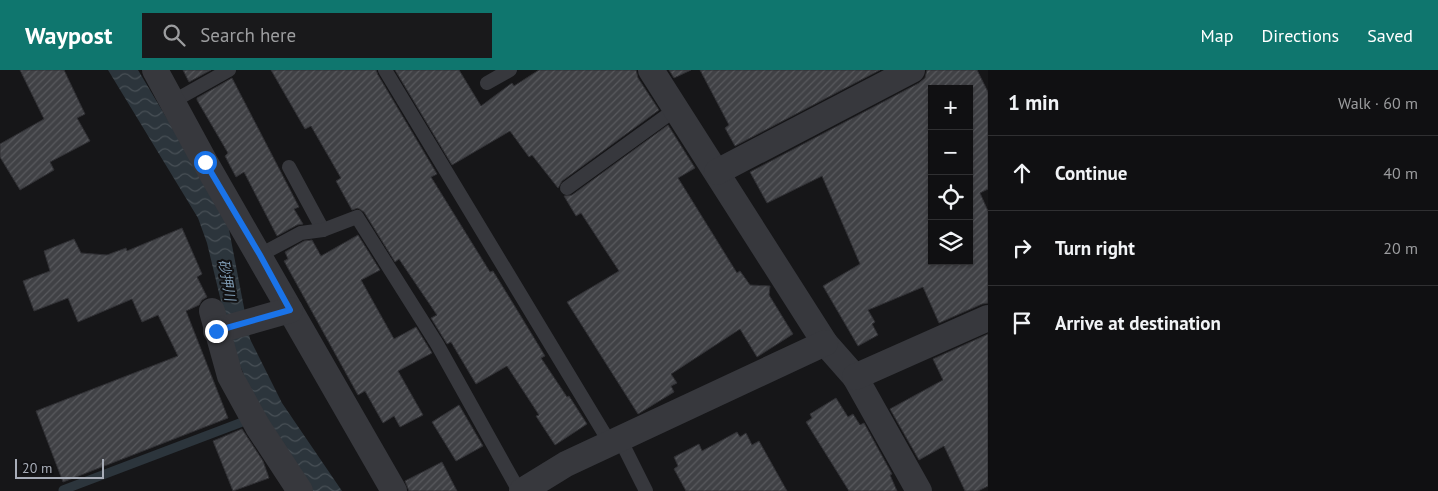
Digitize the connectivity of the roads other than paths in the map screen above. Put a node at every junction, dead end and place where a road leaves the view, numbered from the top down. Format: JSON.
{"nodes":[{"id":1,"x":154,"y":70,"type":"edge"},
{"id":2,"x":228,"y":70,"type":"edge"},
{"id":3,"x":385,"y":70,"type":"edge"},
{"id":4,"x":510,"y":70,"type":"edge"},
{"id":5,"x":651,"y":70,"type":"edge"},
{"id":6,"x":912,"y":70,"type":"edge"},
{"id":7,"x":487,"y":83,"type":"dead end"},
{"id":8,"x":172,"y":102,"type":"junction"},
{"id":9,"x":676,"y":109,"type":"junction"},
{"id":10,"x":289,"y":167,"type":"dead end"},
{"id":11,"x":717,"y":172,"type":"junction"},
{"id":12,"x":567,"y":188,"type":"dead end"},
{"id":13,"x":323,"y":230,"type":"junction"},
{"id":14,"x":260,"y":255,"type":"junction"},
{"id":15,"x":290,"y":310,"type":"junction"},
{"id":16,"x":988,"y":318,"type":"edge"},
{"id":17,"x":825,"y":343,"type":"junction"},
{"id":18,"x":854,"y":377,"type":"junction"},
{"id":19,"x":615,"y":441,"type":"junction"},
{"id":20,"x":300,"y":491,"type":"edge"},
{"id":21,"x":394,"y":491,"type":"edge"},
{"id":22,"x":518,"y":491,"type":"edge"},
{"id":23,"x":522,"y":491,"type":"edge"},
{"id":24,"x":646,"y":491,"type":"edge"},
{"id":25,"x":919,"y":491,"type":"edge"}],
"edges":[{"from":1,"to":8,"type":"street"},
{"from":2,"to":8,"type":"lane"},
{"from":3,"to":19,"type":"lane"},
{"from":4,"to":7,"type":"lane"},
{"from":5,"to":9,"type":"street"},
{"from":6,"to":11,"type":"street"},
{"from":8,"to":14,"type":"street"},
{"from":9,"to":11,"type":"street"},
{"from":9,"to":12,"type":"lane"},
{"from":10,"to":13,"type":"lane"},
{"from":11,"to":17,"type":"street"},
{"from":13,"to":14,"type":"lane"},
{"from":13,"to":22,"type":"lane"},
{"from":14,"to":15,"type":"street"},
{"from":15,"to":20,"type":"street"},
{"from":15,"to":21,"type":"street"},
{"from":16,"to":18,"type":"street"},
{"from":17,"to":18,"type":"street"},
{"from":17,"to":19,"type":"street"},
{"from":18,"to":25,"type":"street"},
{"from":19,"to":23,"type":"street"},
{"from":19,"to":24,"type":"lane"}]}
